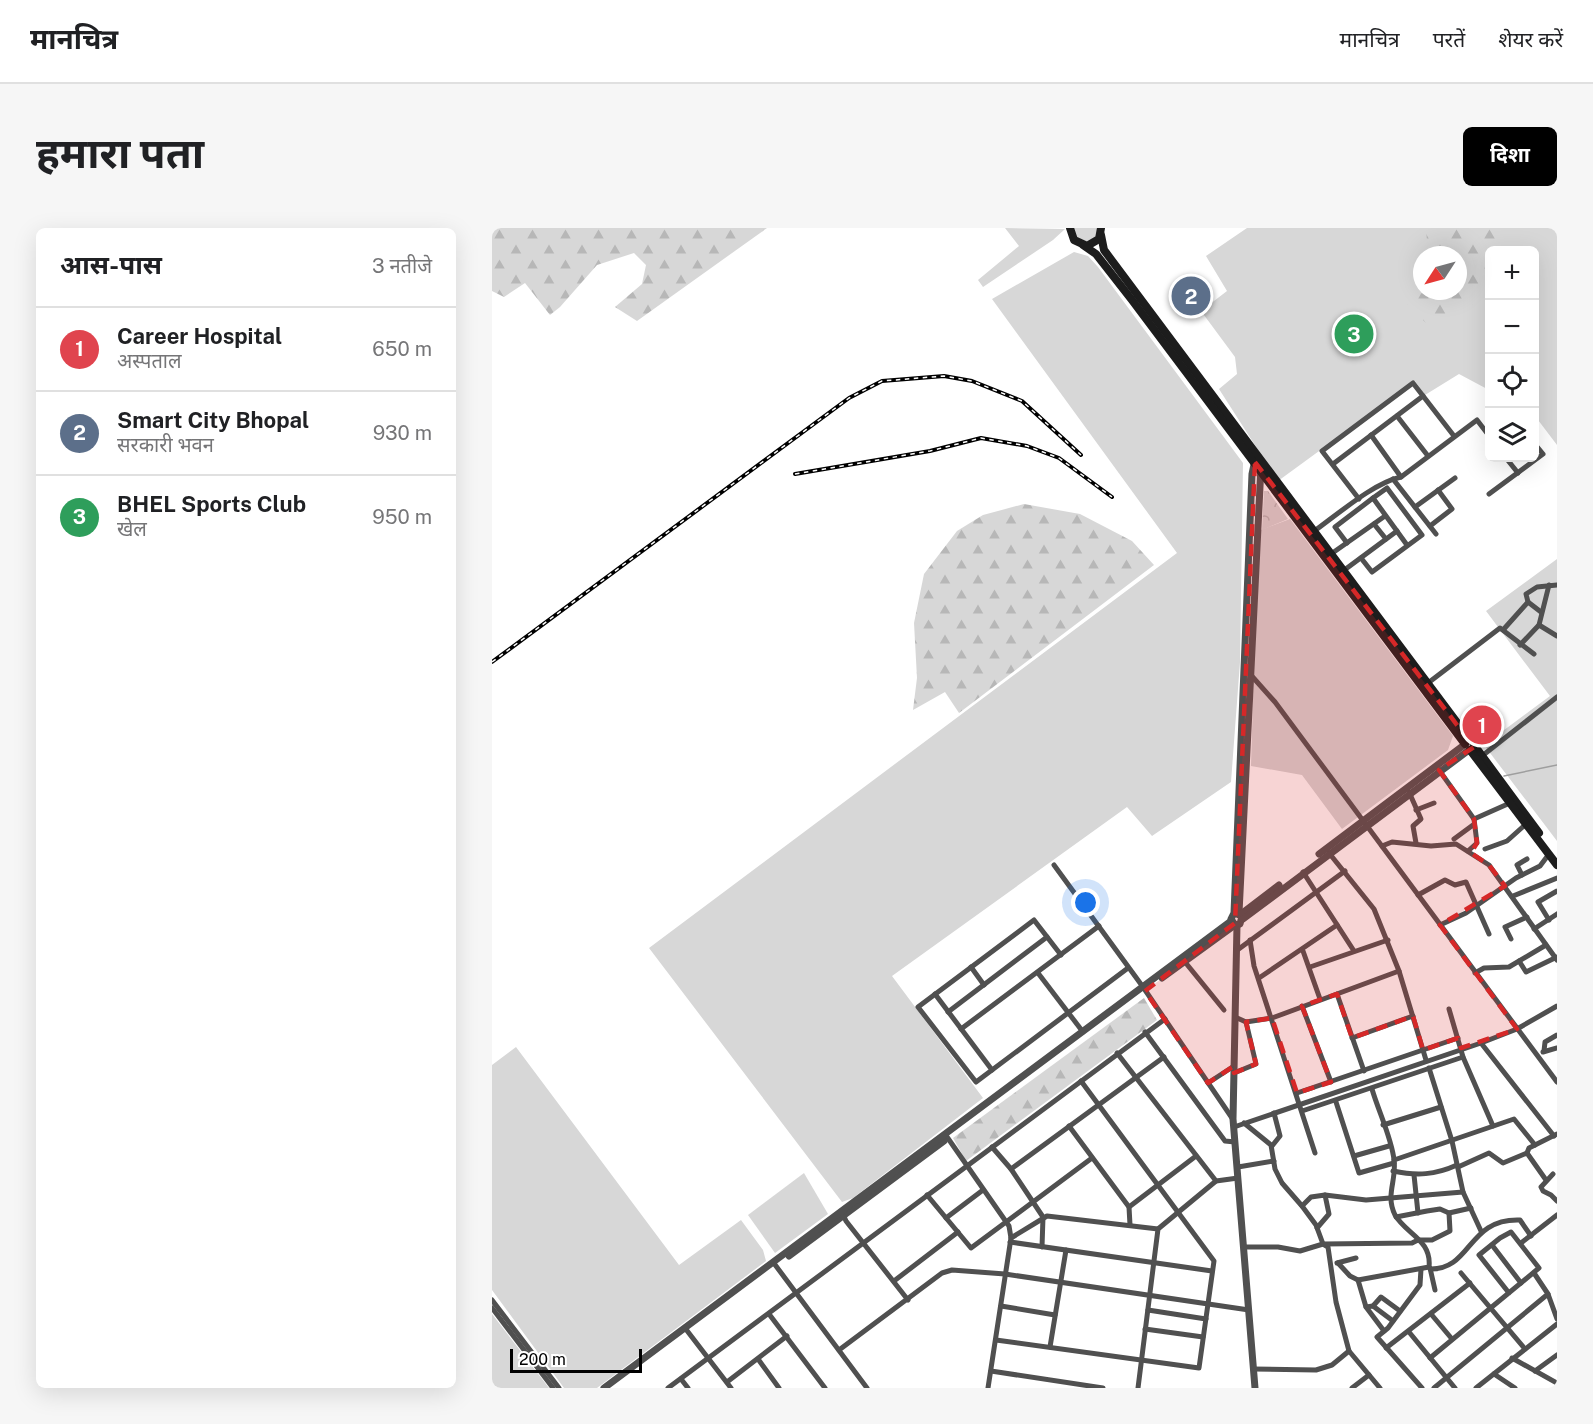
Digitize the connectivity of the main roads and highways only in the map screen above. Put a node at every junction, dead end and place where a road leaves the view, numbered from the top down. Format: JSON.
{"nodes":[{"id":1,"x":1070,"y":228,"type":"edge"},
{"id":2,"x":1102,"y":230,"type":"edge"},
{"id":3,"x":1083,"y":246,"type":"junction"},
{"id":4,"x":1259,"y":461,"type":"junction"},
{"id":5,"x":1311,"y":533,"type":"junction"},
{"id":6,"x":1360,"y":598,"type":"junction"},
{"id":7,"x":1469,"y":746,"type":"junction"},
{"id":8,"x":1553,"y":856,"type":"edge"},
{"id":9,"x":1557,"y":865,"type":"edge"}],
"edges":[{"from":1,"to":3,"type":"main road"},
{"from":2,"to":3,"type":"main road"},
{"from":2,"to":4,"type":"main road"},
{"from":3,"to":4,"type":"main road"},
{"from":4,"to":5,"type":"main road"},
{"from":5,"to":6,"type":"main road"},
{"from":5,"to":6,"type":"main road"},
{"from":6,"to":7,"type":"main road"},
{"from":6,"to":7,"type":"main road"},
{"from":7,"to":8,"type":"main road"},
{"from":7,"to":8,"type":"main road"},
{"from":8,"to":9,"type":"main road"}]}
